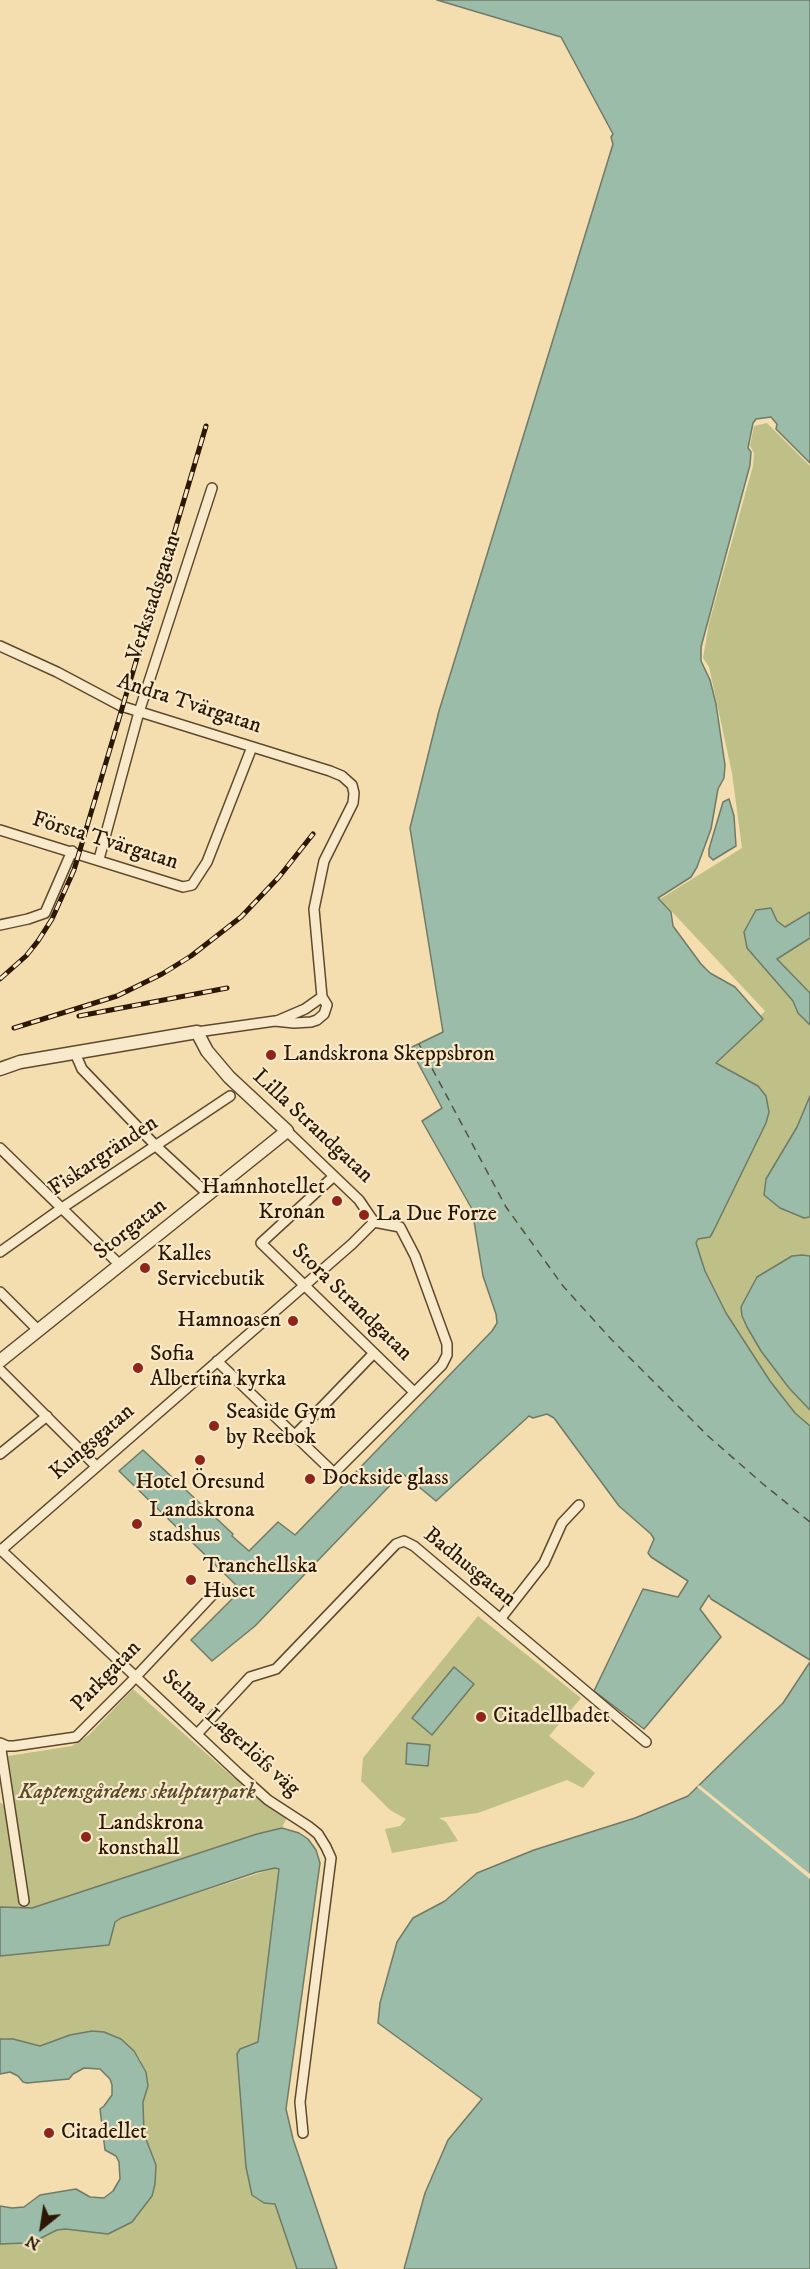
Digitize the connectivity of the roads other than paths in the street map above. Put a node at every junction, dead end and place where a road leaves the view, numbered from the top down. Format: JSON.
{"nodes":[{"id":1,"x":212,"y":488,"type":"dead end"},
{"id":2,"x":0,"y":646,"type":"edge"},
{"id":3,"x":139,"y":712,"type":"junction"},
{"id":4,"x":252,"y":747,"type":"junction"},
{"id":5,"x":0,"y":830,"type":"edge"},
{"id":6,"x":72,"y":851,"type":"junction"},
{"id":7,"x":99,"y":859,"type":"junction"},
{"id":8,"x":0,"y":925,"type":"edge"},
{"id":9,"x":322,"y":997,"type":"junction"},
{"id":10,"x":275,"y":1021,"type":"junction"},
{"id":11,"x":197,"y":1032,"type":"junction"},
{"id":12,"x":75,"y":1053,"type":"junction"},
{"id":13,"x":0,"y":1069,"type":"edge"},
{"id":14,"x":230,"y":1096,"type":"dead end"},
{"id":15,"x":287,"y":1131,"type":"junction"},
{"id":16,"x":156,"y":1146,"type":"junction"},
{"id":17,"x":0,"y":1148,"type":"edge"},
{"id":18,"x":334,"y":1176,"type":"junction"},
{"id":19,"x":208,"y":1195,"type":"junction"},
{"id":20,"x":62,"y":1208,"type":"junction"},
{"id":21,"x":374,"y":1222,"type":"junction"},
{"id":22,"x":0,"y":1252,"type":"edge"},
{"id":23,"x":120,"y":1265,"type":"junction"},
{"id":24,"x":303,"y":1284,"type":"junction"},
{"id":25,"x":0,"y":1292,"type":"edge"},
{"id":26,"x":39,"y":1330,"type":"junction"},
{"id":27,"x":374,"y":1353,"type":"junction"},
{"id":28,"x":0,"y":1361,"type":"edge"},
{"id":29,"x":217,"y":1361,"type":"junction"},
{"id":30,"x":0,"y":1370,"type":"edge"},
{"id":31,"x":414,"y":1392,"type":"junction"},
{"id":32,"x":47,"y":1416,"type":"junction"},
{"id":33,"x":295,"y":1435,"type":"junction"},
{"id":34,"x":0,"y":1454,"type":"edge"},
{"id":35,"x":96,"y":1466,"type":"junction"},
{"id":36,"x":579,"y":1505,"type":"dead end"},
{"id":37,"x":0,"y":1550,"type":"edge"},
{"id":38,"x":219,"y":1588,"type":"dead end"},
{"id":39,"x":501,"y":1618,"type":"junction"},
{"id":40,"x":136,"y":1677,"type":"junction"},
{"id":41,"x":197,"y":1734,"type":"junction"},
{"id":42,"x":646,"y":1742,"type":"dead end"},
{"id":43,"x":0,"y":1743,"type":"edge"},
{"id":44,"x":24,"y":1901,"type":"dead end"},
{"id":45,"x":303,"y":2133,"type":"dead end"}],
"edges":[{"from":1,"to":3,"type":"street","name":"Verkstadsgatan"},
{"from":2,"to":3,"type":"street","name":"Andra Tvärgatan"},
{"from":3,"to":4,"type":"street","name":"Andra Tvärgatan"},
{"from":3,"to":7,"type":"street","name":"Verkstadsgatan"},
{"from":4,"to":7,"type":"street","name":"Första Tvärgatan"},
{"from":4,"to":9,"type":"street","name":"Andra Tvärgatan"},
{"from":5,"to":6,"type":"street","name":"Första Tvärgatan"},
{"from":6,"to":7,"type":"street","name":"Första Tvärgatan"},
{"from":6,"to":8,"type":"street"},
{"from":9,"to":10,"type":"street"},
{"from":9,"to":10,"type":"street"},
{"from":10,"to":11,"type":"street"},
{"from":11,"to":12,"type":"street"},
{"from":11,"to":15,"type":"street","name":"Lilla Strandgatan"},
{"from":12,"to":13,"type":"street"},
{"from":12,"to":16,"type":"street"},
{"from":14,"to":16,"type":"street","name":"Fiskargränden"},
{"from":15,"to":18,"type":"street","name":"Lilla Strandgatan"},
{"from":15,"to":19,"type":"street","name":"Storgatan"},
{"from":16,"to":19,"type":"street"},
{"from":16,"to":20,"type":"street","name":"Fiskargränden"},
{"from":17,"to":20,"type":"street"},
{"from":18,"to":21,"type":"street","name":"Lilla Strandgatan"},
{"from":18,"to":24,"type":"street","name":"Stora Strandgatan"},
{"from":19,"to":23,"type":"street","name":"Storgatan"},
{"from":20,"to":22,"type":"street","name":"Fiskargränden"},
{"from":20,"to":23,"type":"street"},
{"from":21,"to":24,"type":"street","name":"Kungsgatan"},
{"from":21,"to":31,"type":"street"},
{"from":23,"to":26,"type":"street","name":"Storgatan"},
{"from":24,"to":27,"type":"street","name":"Stora Strandgatan"},
{"from":24,"to":29,"type":"street","name":"Kungsgatan"},
{"from":25,"to":26,"type":"street"},
{"from":26,"to":28,"type":"street","name":"Storgatan"},
{"from":27,"to":31,"type":"street","name":"Stora Strandgatan"},
{"from":27,"to":33,"type":"street"},
{"from":29,"to":33,"type":"street"},
{"from":29,"to":35,"type":"street","name":"Kungsgatan"},
{"from":30,"to":32,"type":"street"},
{"from":31,"to":33,"type":"street"},
{"from":32,"to":34,"type":"street"},
{"from":32,"to":35,"type":"street"},
{"from":35,"to":37,"type":"street","name":"Kungsgatan"},
{"from":36,"to":39,"type":"street"},
{"from":37,"to":40,"type":"street","name":"Selma Lagerlöfs väg"},
{"from":38,"to":40,"type":"street","name":"Parkgatan"},
{"from":39,"to":41,"type":"street","name":"Badhusgatan"},
{"from":39,"to":42,"type":"street","name":"Badhusgatan"},
{"from":40,"to":41,"type":"street","name":"Selma Lagerlöfs väg"},
{"from":40,"to":43,"type":"street","name":"Parkgatan"},
{"from":41,"to":45,"type":"street","name":"Selma Lagerlöfs väg"},
{"from":43,"to":44,"type":"street"}]}
